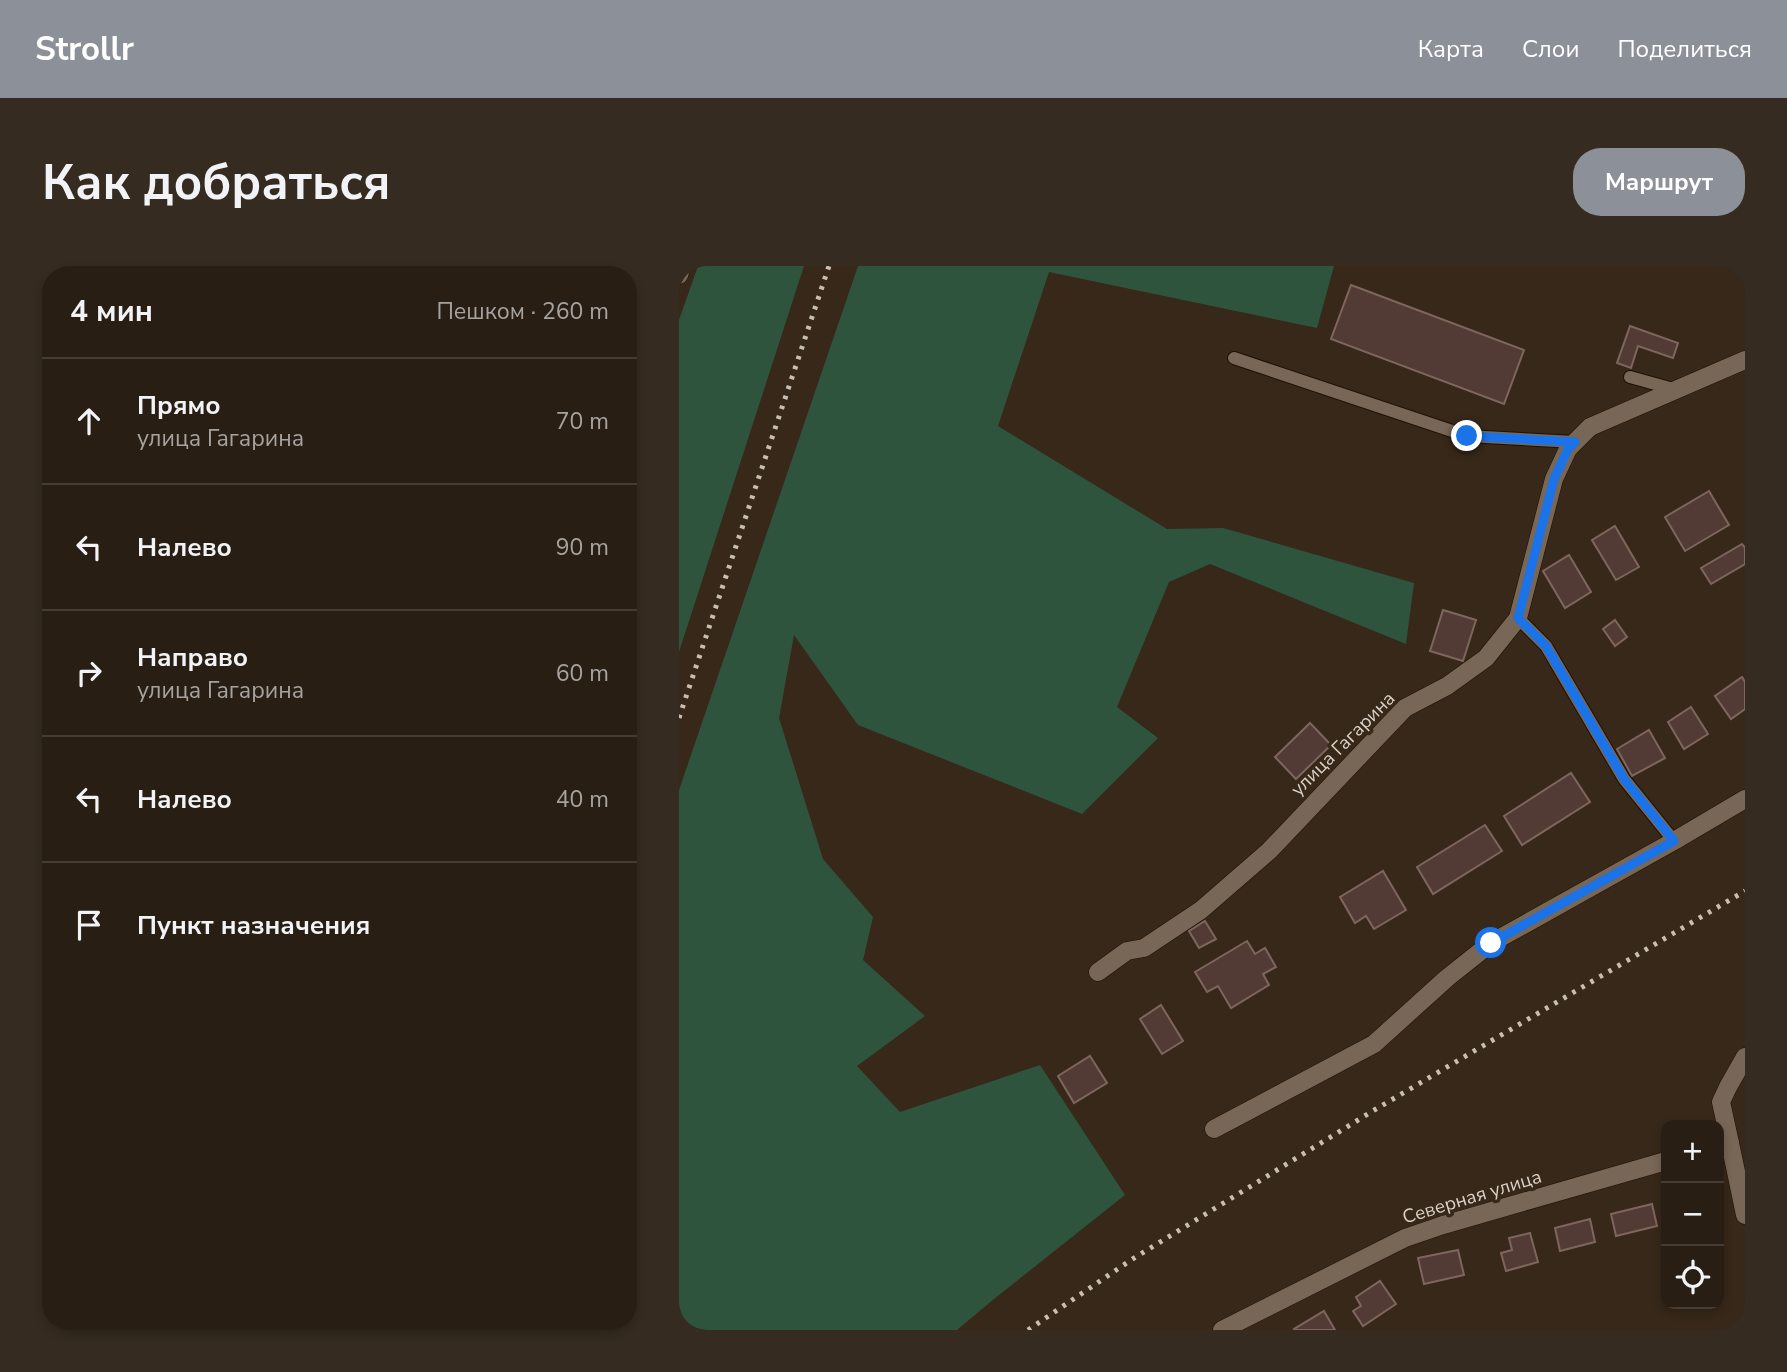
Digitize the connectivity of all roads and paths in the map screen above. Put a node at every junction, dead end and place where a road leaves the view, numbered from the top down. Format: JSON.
{"nodes":[{"id":1,"x":682,"y":266,"type":"edge"},
{"id":2,"x":679,"y":275,"type":"edge"},
{"id":3,"x":1234,"y":358,"type":"dead end"},
{"id":4,"x":1745,"y":360,"type":"edge"},
{"id":5,"x":1630,"y":377,"type":"dead end"},
{"id":6,"x":1677,"y":390,"type":"junction"},
{"id":7,"x":1575,"y":442,"type":"junction"},
{"id":8,"x":1518,"y":618,"type":"junction"},
{"id":9,"x":1745,"y":799,"type":"edge"},
{"id":10,"x":1674,"y":841,"type":"junction"},
{"id":11,"x":1098,"y":972,"type":"dead end"},
{"id":12,"x":1745,"y":1057,"type":"edge"},
{"id":13,"x":1722,"y":1120,"type":"edge"},
{"id":14,"x":1214,"y":1129,"type":"dead end"},
{"id":15,"x":1724,"y":1144,"type":"edge"},
{"id":16,"x":1661,"y":1162,"type":"edge"},
{"id":17,"x":1745,"y":1215,"type":"edge"},
{"id":18,"x":1223,"y":1330,"type":"edge"}],
"edges":[{"from":1,"to":2,"type":"street"},
{"from":3,"to":7,"type":"lane"},
{"from":4,"to":6,"type":"street","name":"улица Гагарина"},
{"from":5,"to":6,"type":"lane"},
{"from":6,"to":7,"type":"street","name":"улица Гагарина"},
{"from":7,"to":8,"type":"street","name":"улица Гагарина"},
{"from":8,"to":10,"type":"lane"},
{"from":8,"to":11,"type":"street","name":"улица Гагарина"},
{"from":9,"to":10,"type":"street"},
{"from":10,"to":14,"type":"street"},
{"from":12,"to":13,"type":"street"},
{"from":15,"to":17,"type":"street"},
{"from":16,"to":18,"type":"street","name":"Северная улица"}]}
